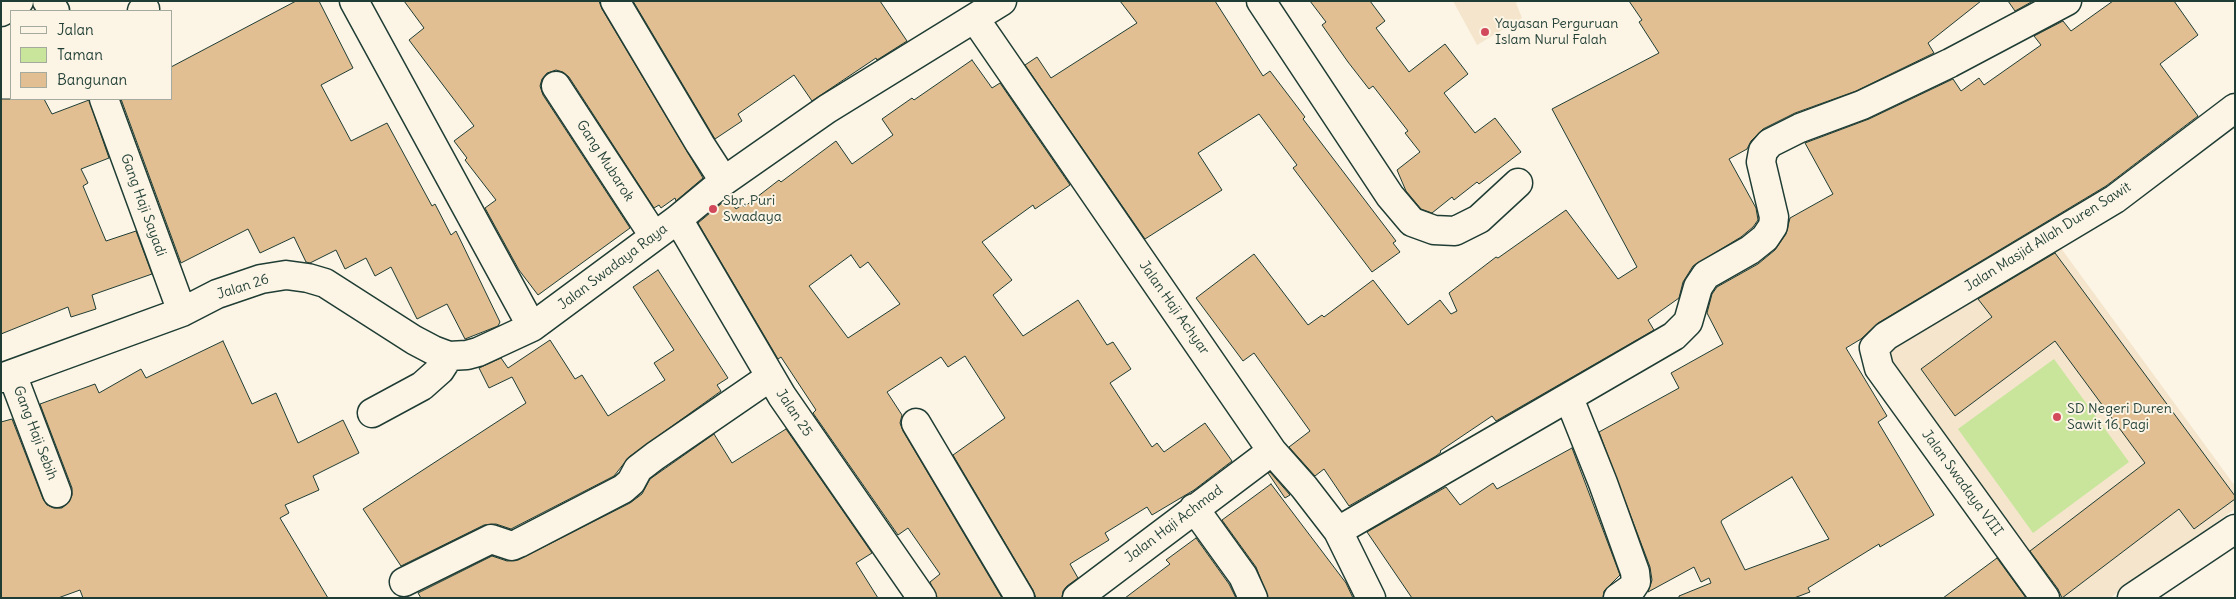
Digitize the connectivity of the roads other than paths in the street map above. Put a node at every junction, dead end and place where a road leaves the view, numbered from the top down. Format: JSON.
{"nodes":[{"id":1,"x":19,"y":1,"type":"edge"},
{"id":2,"x":354,"y":1,"type":"edge"},
{"id":3,"x":615,"y":1,"type":"edge"},
{"id":4,"x":1002,"y":1,"type":"edge"},
{"id":5,"x":1261,"y":1,"type":"edge"},
{"id":6,"x":2067,"y":1,"type":"edge"},
{"id":7,"x":1,"y":12,"type":"edge"},
{"id":8,"x":975,"y":19,"type":"junction"},
{"id":9,"x":556,"y":86,"type":"dead end"},
{"id":10,"x":104,"y":100,"type":"edge"},
{"id":11,"x":2235,"y":108,"type":"edge"},
{"id":12,"x":724,"y":181,"type":"junction"},
{"id":13,"x":1518,"y":183,"type":"dead end"},
{"id":14,"x":678,"y":219,"type":"junction"},
{"id":15,"x":654,"y":236,"type":"junction"},
{"id":16,"x":182,"y":312,"type":"junction"},
{"id":17,"x":532,"y":328,"type":"junction"},
{"id":18,"x":449,"y":356,"type":"junction"},
{"id":19,"x":1879,"y":368,"type":"joint"},
{"id":20,"x":7,"y":376,"type":"edge"},
{"id":21,"x":770,"y":377,"type":"junction"},
{"id":22,"x":1569,"y":398,"type":"junction"},
{"id":23,"x":372,"y":413,"type":"dead end"},
{"id":24,"x":916,"y":423,"type":"dead end"},
{"id":25,"x":1272,"y":451,"type":"junction"},
{"id":26,"x":57,"y":493,"type":"dead end"},
{"id":27,"x":1194,"y":508,"type":"junction"},
{"id":28,"x":2235,"y":529,"type":"edge"},
{"id":29,"x":1338,"y":532,"type":"junction"},
{"id":30,"x":404,"y":582,"type":"dead end"},
{"id":31,"x":1084,"y":595,"type":"edge"},
{"id":32,"x":922,"y":598,"type":"edge"},
{"id":33,"x":1020,"y":598,"type":"edge"},
{"id":34,"x":1253,"y":598,"type":"edge"},
{"id":35,"x":1371,"y":598,"type":"edge"},
{"id":36,"x":1618,"y":598,"type":"edge"},
{"id":37,"x":2045,"y":598,"type":"edge"},
{"id":38,"x":2132,"y":598,"type":"edge"}],
"edges":[{"from":1,"to":7,"type":"street"},
{"from":2,"to":17,"type":"street"},
{"from":3,"to":12,"type":"street"},
{"from":4,"to":8,"type":"street","name":"Jalan Swadaya Raya"},
{"from":5,"to":13,"type":"street"},
{"from":6,"to":22,"type":"street"},
{"from":8,"to":12,"type":"street","name":"Jalan Swadaya Raya"},
{"from":8,"to":25,"type":"street","name":"Jalan Haji Achyar"},
{"from":9,"to":15,"type":"street","name":"Gang Mubarok"},
{"from":10,"to":16,"type":"street","name":"Gang Haji Sayadi"},
{"from":11,"to":19,"type":"street","name":"Jalan Masjid Allah Duren Sawit"},
{"from":12,"to":14,"type":"street","name":"Jalan Swadaya Raya"},
{"from":14,"to":15,"type":"street","name":"Jalan Swadaya Raya"},
{"from":14,"to":21,"type":"street","name":"Jalan 25"},
{"from":15,"to":17,"type":"street","name":"Jalan Swadaya Raya"},
{"from":16,"to":18,"type":"street","name":"Jalan 26"},
{"from":16,"to":20,"type":"street","name":"Jalan 26"},
{"from":17,"to":18,"type":"street"},
{"from":18,"to":23,"type":"street"},
{"from":19,"to":37,"type":"street","name":"Jalan Swadaya VIII"},
{"from":20,"to":26,"type":"street","name":"Gang Haji Sebih"},
{"from":21,"to":30,"type":"street"},
{"from":21,"to":32,"type":"street","name":"Jalan 25"},
{"from":22,"to":29,"type":"street"},
{"from":22,"to":36,"type":"street"},
{"from":24,"to":33,"type":"street"},
{"from":25,"to":27,"type":"street","name":"Jalan Haji Achmad"},
{"from":25,"to":29,"type":"street","name":"Jalan Haji Achyar"},
{"from":27,"to":31,"type":"street","name":"Jalan Haji Achmad"},
{"from":27,"to":34,"type":"street"},
{"from":28,"to":38,"type":"street"},
{"from":29,"to":35,"type":"street","name":"Jalan Haji Achyar"}]}
